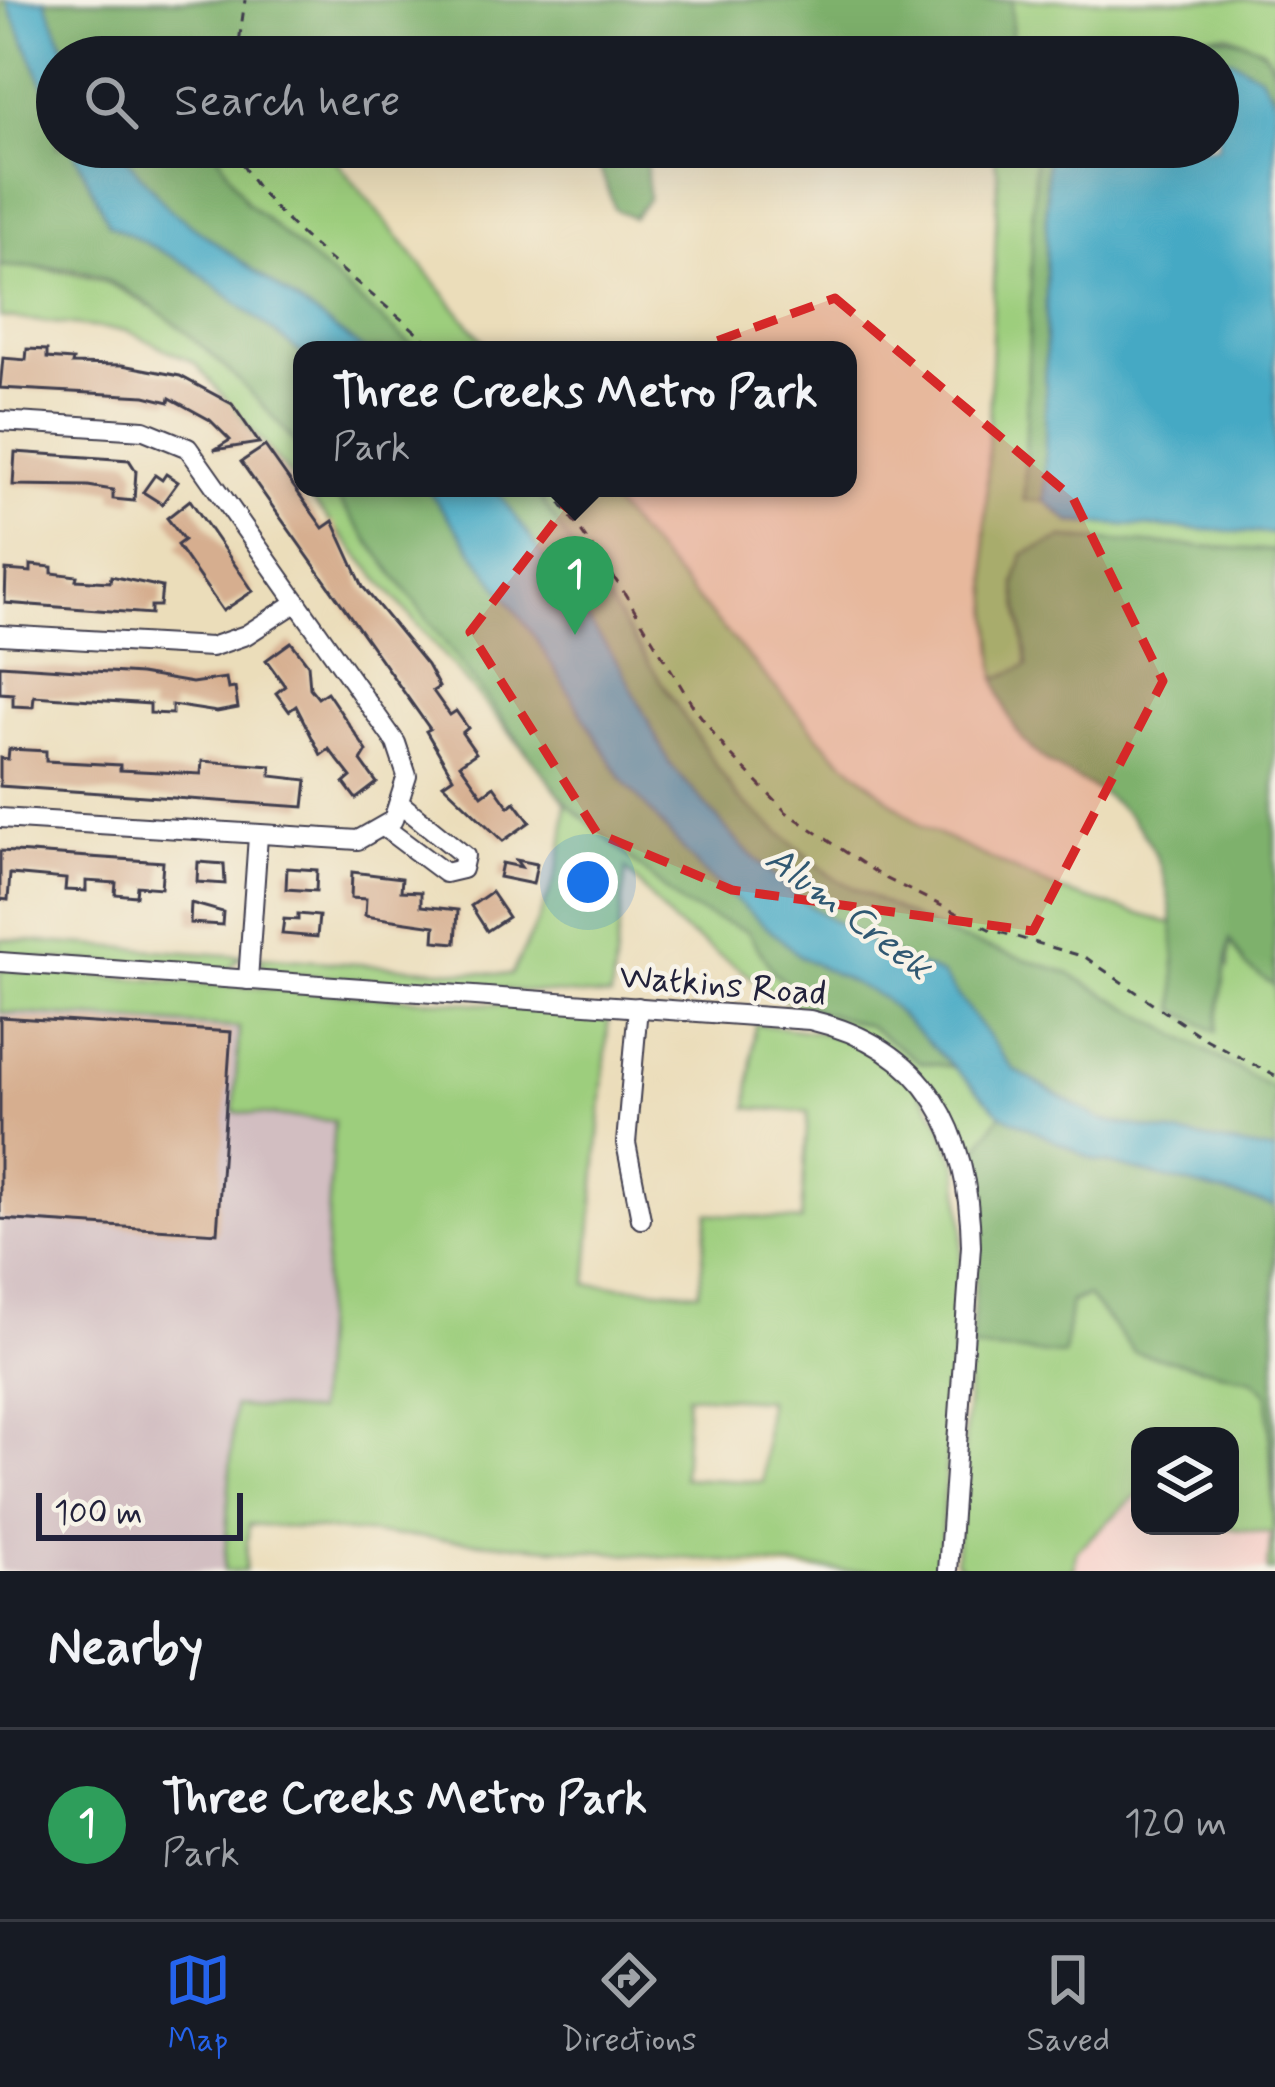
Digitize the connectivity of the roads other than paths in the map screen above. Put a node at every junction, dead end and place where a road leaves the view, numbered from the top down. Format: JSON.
{"nodes":[{"id":1,"x":0,"y":421,"type":"edge"},
{"id":2,"x":297,"y":602,"type":"junction"},
{"id":3,"x":0,"y":635,"type":"edge"},
{"id":4,"x":0,"y":818,"type":"edge"},
{"id":5,"x":258,"y":836,"type":"junction"},
{"id":6,"x":0,"y":962,"type":"edge"},
{"id":7,"x":248,"y":980,"type":"junction"},
{"id":8,"x":638,"y":1007,"type":"junction"},
{"id":9,"x":641,"y":1220,"type":"dead end"},
{"id":10,"x":948,"y":1571,"type":"edge"}],
"edges":[{"from":1,"to":2,"type":"street"},
{"from":2,"to":3,"type":"street"},
{"from":2,"to":5,"type":"street"},
{"from":4,"to":5,"type":"street"},
{"from":5,"to":7,"type":"street"},
{"from":6,"to":7,"type":"street","name":"Watkins Road"},
{"from":7,"to":8,"type":"street","name":"Watkins Road"},
{"from":8,"to":9,"type":"street"},
{"from":8,"to":10,"type":"street","name":"Watkins Road"}]}
